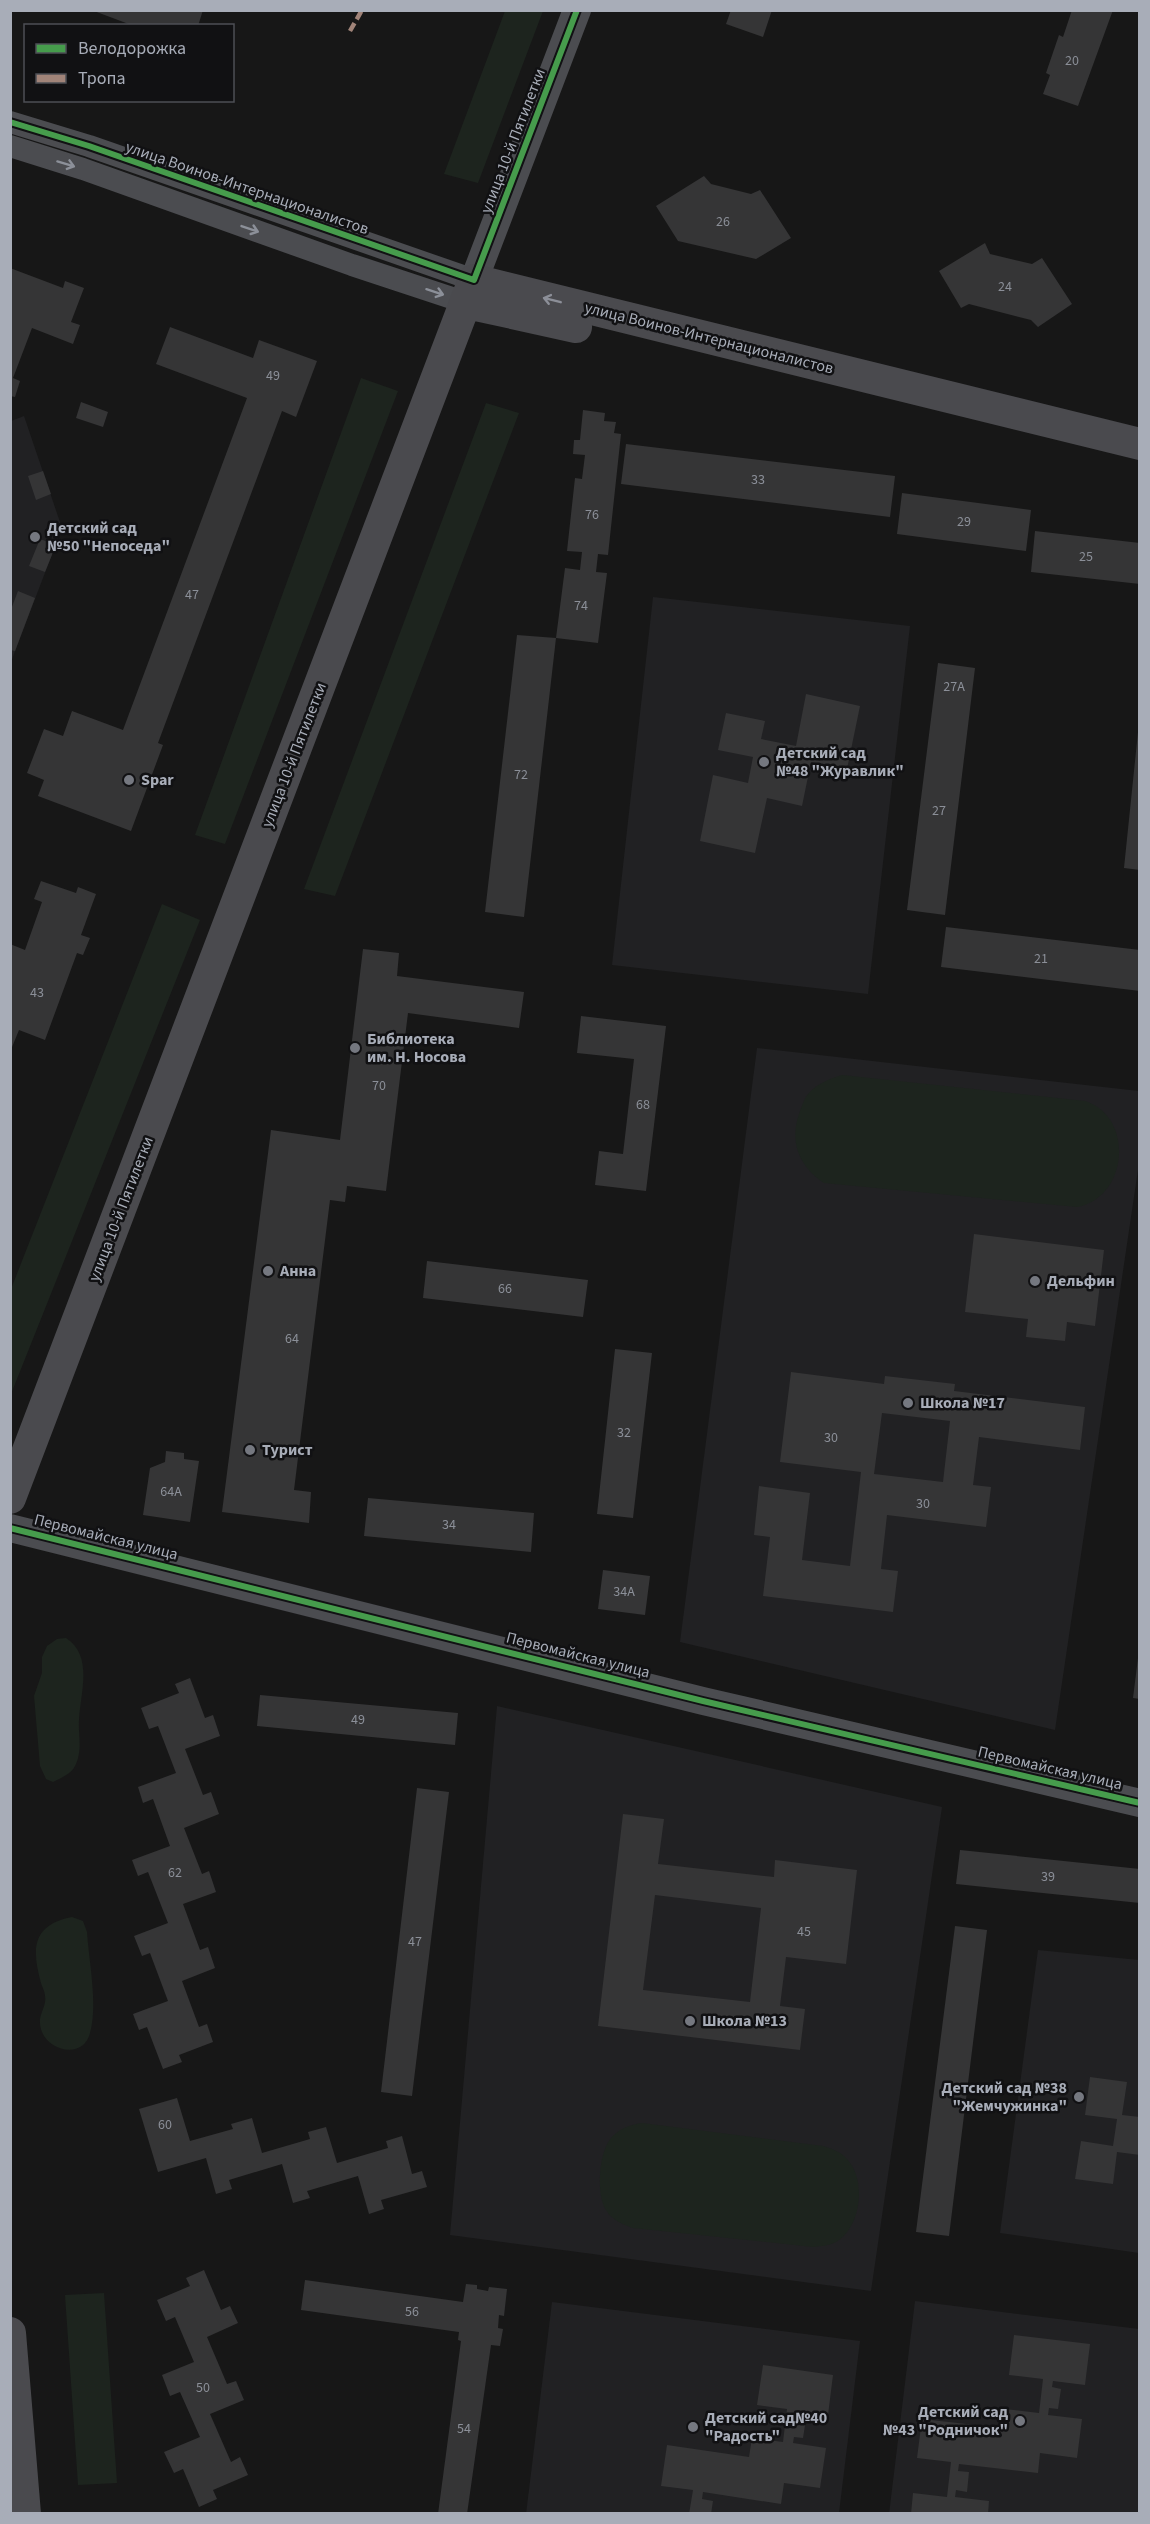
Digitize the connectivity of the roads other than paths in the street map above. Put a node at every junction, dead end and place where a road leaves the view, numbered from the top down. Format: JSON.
{"nodes":[{"id":1,"x":577,"y":10,"type":"edge"},
{"id":2,"x":10,"y":122,"type":"edge"},
{"id":3,"x":10,"y":146,"type":"edge"},
{"id":4,"x":471,"y":292,"type":"junction"},
{"id":5,"x":1140,"y":444,"type":"edge"},
{"id":6,"x":1140,"y":464,"type":"edge"},
{"id":7,"x":10,"y":1498,"type":"edge"},
{"id":8,"x":10,"y":1528,"type":"edge"},
{"id":9,"x":1140,"y":1803,"type":"edge"},
{"id":10,"x":10,"y":2333,"type":"edge"},
{"id":11,"x":25,"y":2514,"type":"edge"}],
"edges":[{"from":1,"to":4,"type":"street","name":"улица 10-й Пятилетки"},
{"from":2,"to":4,"type":"street","name":"улица Воинов-Интернационалистов"},
{"from":3,"to":4,"type":"street","name":"улица Воинов-Интернационалистов","one_way":true},
{"from":5,"to":4,"type":"main road","name":"улица Воинов-Интернационалистов","one_way":true},
{"from":4,"to":6,"type":"main road","name":"улица Воинов-Интернационалистов"},
{"from":4,"to":7,"type":"main road","name":"улица 10-й Пятилетки"},
{"from":8,"to":9,"type":"street","name":"Первомайская улица"},
{"from":10,"to":11,"type":"main road"}]}
